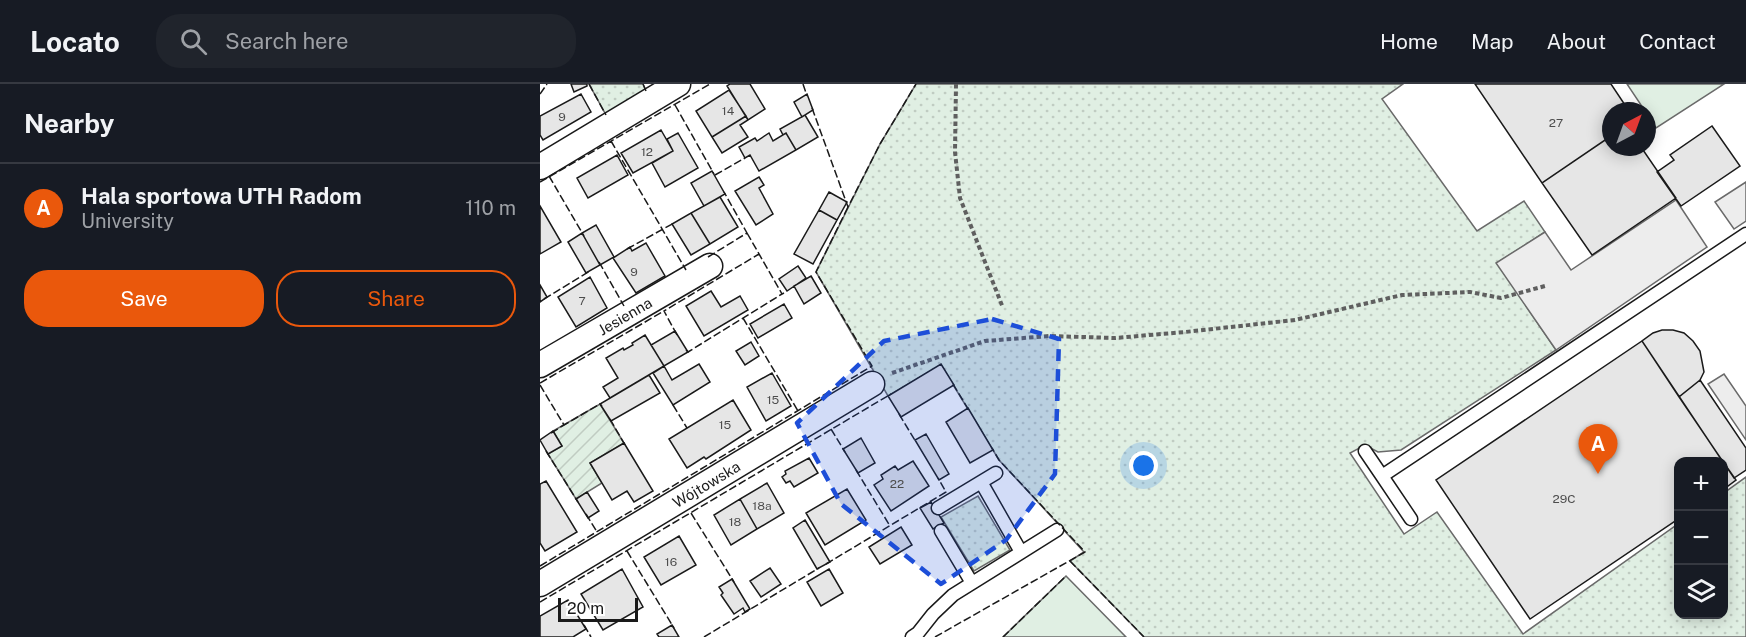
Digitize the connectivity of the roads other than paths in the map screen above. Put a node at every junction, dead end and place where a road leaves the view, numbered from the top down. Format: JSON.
{"nodes":[{"id":1,"x":678,"y":84,"type":"edge"},
{"id":2,"x":540,"y":167,"type":"edge"},
{"id":3,"x":1746,"y":234,"type":"edge"},
{"id":4,"x":710,"y":266,"type":"dead end"},
{"id":5,"x":540,"y":365,"type":"edge"},
{"id":6,"x":872,"y":384,"type":"road end"},
{"id":7,"x":1365,"y":451,"type":"dead end"},
{"id":8,"x":996,"y":473,"type":"dead end"},
{"id":9,"x":1382,"y":476,"type":"junction"},
{"id":10,"x":981,"y":482,"type":"junction"},
{"id":11,"x":938,"y":508,"type":"dead end"},
{"id":12,"x":1411,"y":519,"type":"dead end"},
{"id":13,"x":1057,"y":530,"type":"dead end"},
{"id":14,"x":941,"y":531,"type":"dead end"},
{"id":15,"x":1021,"y":552,"type":"junction"},
{"id":16,"x":972,"y":583,"type":"junction"},
{"id":17,"x":540,"y":584,"type":"edge"},
{"id":18,"x":912,"y":637,"type":"edge"}],
"edges":[{"from":1,"to":2,"type":"street"},
{"from":3,"to":9,"type":"lane"},
{"from":4,"to":5,"type":"street","name":"Jesienna"},
{"from":6,"to":17,"type":"street","name":"Wójtowska"},
{"from":7,"to":9,"type":"lane"},
{"from":8,"to":10,"type":"lane"},
{"from":9,"to":12,"type":"lane"},
{"from":10,"to":11,"type":"lane"},
{"from":10,"to":15,"type":"lane"},
{"from":13,"to":15,"type":"lane"},
{"from":14,"to":16,"type":"lane"},
{"from":15,"to":16,"type":"lane"},
{"from":16,"to":18,"type":"lane"}]}
